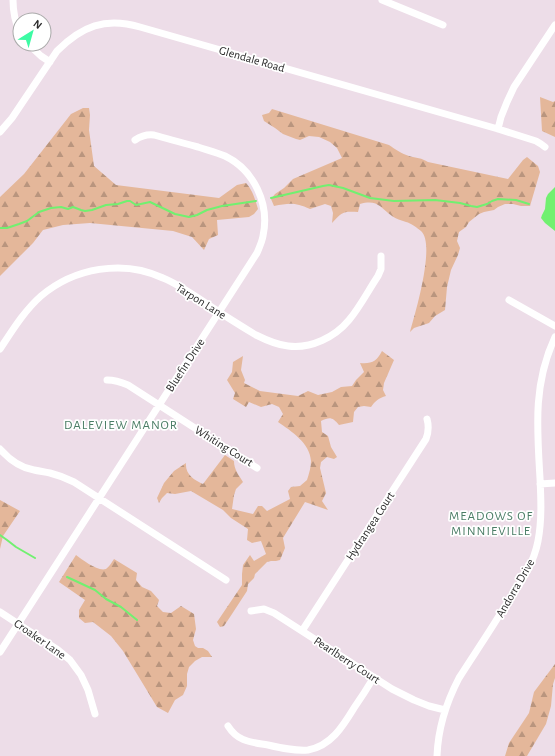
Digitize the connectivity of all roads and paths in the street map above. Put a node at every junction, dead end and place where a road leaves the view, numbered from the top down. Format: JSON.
{"nodes":[{"id":1,"x":13,"y":0,"type":"edge"},
{"id":2,"x":382,"y":0,"type":"edge"},
{"id":3,"x":14,"y":12,"type":"edge"},
{"id":4,"x":443,"y":25,"type":"dead end"},
{"id":5,"x":555,"y":25,"type":"edge"},
{"id":6,"x":37,"y":52,"type":"edge"},
{"id":7,"x":50,"y":62,"type":"junction"},
{"id":8,"x":498,"y":130,"type":"junction"},
{"id":9,"x":0,"y":132,"type":"edge"},
{"id":10,"x":135,"y":140,"type":"dead end"},
{"id":11,"x":545,"y":147,"type":"dead end"},
{"id":12,"x":381,"y":256,"type":"dead end"},
{"id":13,"x":509,"y":300,"type":"dead end"},
{"id":14,"x":219,"y":312,"type":"junction"},
{"id":15,"x":555,"y":326,"type":"edge"},
{"id":16,"x":555,"y":337,"type":"edge"},
{"id":17,"x":0,"y":349,"type":"edge"},
{"id":18,"x":106,"y":380,"type":"dead end"},
{"id":19,"x":159,"y":405,"type":"junction"},
{"id":20,"x":427,"y":419,"type":"dead end"},
{"id":21,"x":0,"y":449,"type":"edge"},
{"id":22,"x":257,"y":468,"type":"dead end"},
{"id":23,"x":540,"y":484,"type":"junction"},
{"id":24,"x":555,"y":484,"type":"edge"},
{"id":25,"x":99,"y":498,"type":"junction"},
{"id":26,"x":226,"y":580,"type":"dead end"},
{"id":27,"x":251,"y":611,"type":"dead end"},
{"id":28,"x":0,"y":612,"type":"edge"},
{"id":29,"x":18,"y":624,"type":"junction"},
{"id":30,"x":302,"y":631,"type":"junction"},
{"id":31,"x":0,"y":652,"type":"edge"},
{"id":32,"x":374,"y":677,"type":"junction"},
{"id":33,"x":445,"y":710,"type":"junction"},
{"id":34,"x":95,"y":714,"type":"dead end"},
{"id":35,"x":228,"y":726,"type":"dead end"},
{"id":36,"x":438,"y":756,"type":"edge"}],
"edges":[{"from":1,"to":3,"type":"street"},
{"from":2,"to":4,"type":"street"},
{"from":5,"to":8,"type":"street"},
{"from":6,"to":7,"type":"street"},
{"from":7,"to":8,"type":"street","name":"Glendale Road"},
{"from":7,"to":9,"type":"street","name":"Glendale Road"},
{"from":8,"to":11,"type":"street","name":"Glendale Road"},
{"from":10,"to":14,"type":"street","name":"Bluefin Drive"},
{"from":12,"to":14,"type":"street","name":"Tarpon Lane"},
{"from":13,"to":15,"type":"street"},
{"from":14,"to":17,"type":"street","name":"Tarpon Lane"},
{"from":14,"to":19,"type":"street","name":"Bluefin Drive"},
{"from":16,"to":23,"type":"street","name":"Andorra Drive"},
{"from":18,"to":19,"type":"street","name":"Whiting Court"},
{"from":19,"to":22,"type":"street","name":"Whiting Court"},
{"from":19,"to":25,"type":"street","name":"Bluefin Drive"},
{"from":20,"to":30,"type":"street","name":"Hydrangea Court"},
{"from":21,"to":25,"type":"street"},
{"from":23,"to":24,"type":"street"},
{"from":23,"to":33,"type":"street","name":"Andorra Drive"},
{"from":25,"to":26,"type":"street"},
{"from":25,"to":29,"type":"street","name":"Bluefin Drive"},
{"from":27,"to":30,"type":"street","name":"Pearlberry Court"},
{"from":28,"to":29,"type":"street","name":"Croaker Lane"},
{"from":29,"to":31,"type":"street","name":"Bluefin Drive"},
{"from":29,"to":34,"type":"street","name":"Croaker Lane"},
{"from":30,"to":32,"type":"street","name":"Pearlberry Court"},
{"from":32,"to":33,"type":"street","name":"Pearlberry Court"},
{"from":32,"to":35,"type":"street"},
{"from":33,"to":36,"type":"street","name":"Andorra Drive"}]}
